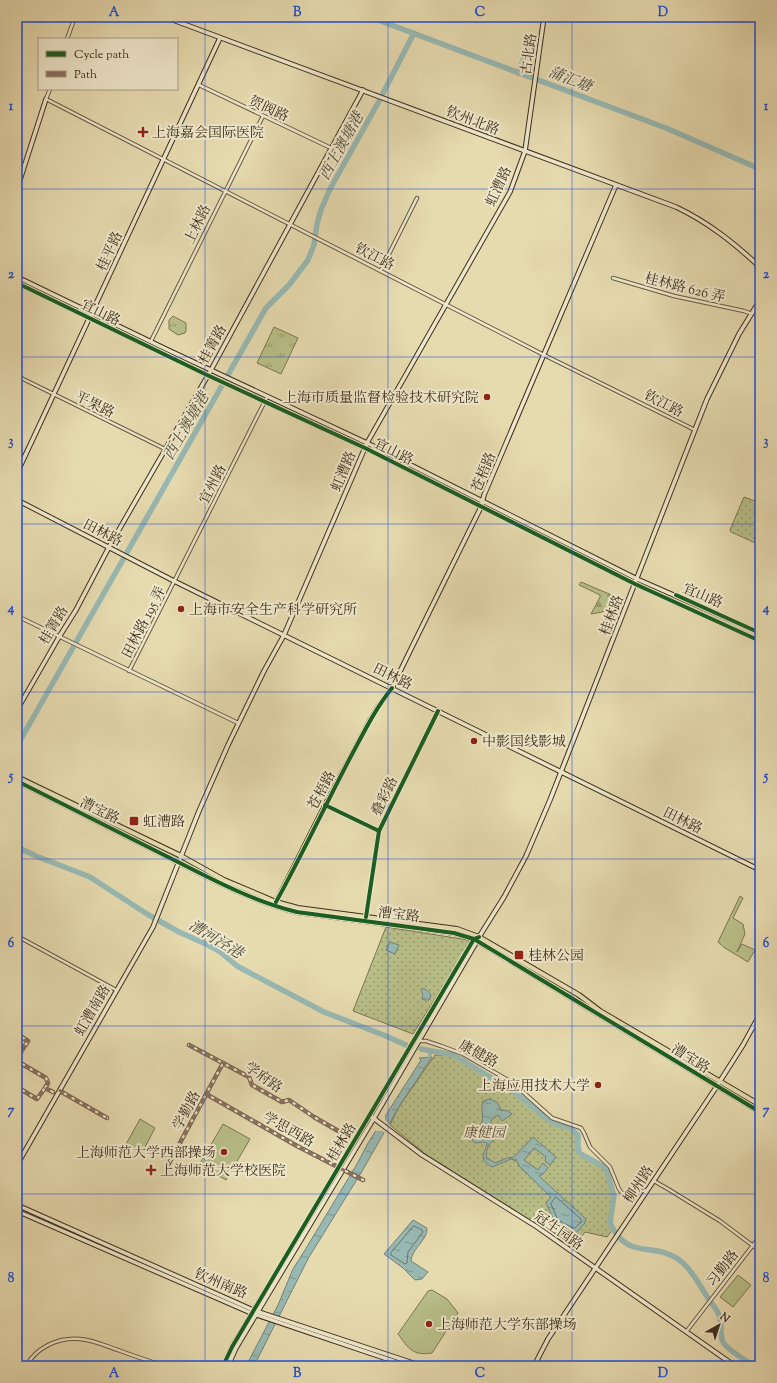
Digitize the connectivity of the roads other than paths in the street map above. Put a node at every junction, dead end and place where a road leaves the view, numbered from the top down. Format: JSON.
{"nodes":[{"id":1,"x":75,"y":17,"type":"edge"},
{"id":2,"x":165,"y":17,"type":"edge"},
{"id":3,"x":544,"y":17,"type":"edge"},
{"id":4,"x":68,"y":38,"type":"edge"},
{"id":5,"x":220,"y":38,"type":"junction"},
{"id":6,"x":199,"y":85,"type":"junction"},
{"id":7,"x":50,"y":90,"type":"edge"},
{"id":8,"x":363,"y":90,"type":"junction"},
{"id":9,"x":533,"y":94,"type":"joint"},
{"id":10,"x":46,"y":99,"type":"junction"},
{"id":11,"x":263,"y":116,"type":"junction"},
{"id":12,"x":331,"y":148,"type":"junction"},
{"id":13,"x":525,"y":151,"type":"junction"},
{"id":14,"x":164,"y":160,"type":"junction"},
{"id":15,"x":616,"y":185,"type":"junction"},
{"id":16,"x":17,"y":189,"type":"edge"},
{"id":17,"x":225,"y":191,"type":"junction"},
{"id":18,"x":417,"y":198,"type":"dead end"},
{"id":19,"x":290,"y":224,"type":"junction"},
{"id":20,"x":760,"y":267,"type":"edge"},
{"id":21,"x":381,"y":270,"type":"junction"},
{"id":22,"x":17,"y":277,"type":"edge"},
{"id":23,"x":613,"y":278,"type":"dead end"},
{"id":24,"x":17,"y":283,"type":"edge"},
{"id":25,"x":760,"y":300,"type":"edge"},
{"id":26,"x":447,"y":304,"type":"junction"},
{"id":27,"x":92,"y":314,"type":"junction"},
{"id":28,"x":752,"y":314,"type":"junction"},
{"id":29,"x":90,"y":319,"type":"junction"},
{"id":30,"x":150,"y":341,"type":"junction"},
{"id":31,"x":544,"y":355,"type":"junction"},
{"id":32,"x":211,"y":370,"type":"junction"},
{"id":33,"x":207,"y":375,"type":"junction"},
{"id":34,"x":17,"y":376,"type":"edge"},
{"id":35,"x":54,"y":394,"type":"junction"},
{"id":36,"x":267,"y":397,"type":"junction"},
{"id":37,"x":265,"y":401,"type":"junction"},
{"id":38,"x":695,"y":430,"type":"junction"},
{"id":39,"x":367,"y":443,"type":"junction"},
{"id":40,"x":365,"y":448,"type":"junction"},
{"id":41,"x":164,"y":449,"type":"junction"},
{"id":42,"x":17,"y":473,"type":"edge"},
{"id":43,"x":17,"y":500,"type":"edge"},
{"id":44,"x":483,"y":502,"type":"junction"},
{"id":45,"x":481,"y":507,"type":"junction"},
{"id":46,"x":109,"y":547,"type":"junction"},
{"id":47,"x":637,"y":579,"type":"junction"},
{"id":48,"x":174,"y":581,"type":"junction"},
{"id":49,"x":635,"y":584,"type":"junction"},
{"id":50,"x":17,"y":616,"type":"edge"},
{"id":51,"x":760,"y":633,"type":"edge"},
{"id":52,"x":284,"y":634,"type":"junction"},
{"id":53,"x":59,"y":637,"type":"junction"},
{"id":54,"x":760,"y":641,"type":"edge"},
{"id":55,"x":129,"y":671,"type":"junction"},
{"id":56,"x":392,"y":688,"type":"junction"},
{"id":57,"x":17,"y":710,"type":"edge"},
{"id":58,"x":438,"y":711,"type":"junction"},
{"id":59,"x":238,"y":723,"type":"junction"},
{"id":60,"x":561,"y":771,"type":"junction"},
{"id":61,"x":17,"y":777,"type":"edge"},
{"id":62,"x":17,"y":781,"type":"edge"},
{"id":63,"x":325,"y":805,"type":"junction"},
{"id":64,"x":379,"y":831,"type":"junction"},
{"id":65,"x":181,"y":856,"type":"junction"},
{"id":66,"x":178,"y":862,"type":"junction"},
{"id":67,"x":760,"y":870,"type":"edge"},
{"id":68,"x":275,"y":904,"type":"junction"},
{"id":69,"x":365,"y":919,"type":"junction"},
{"id":70,"x":17,"y":936,"type":"edge"},
{"id":71,"x":477,"y":939,"type":"junction"},
{"id":72,"x":116,"y":990,"type":"junction"},
{"id":73,"x":760,"y":1014,"type":"edge"},
{"id":74,"x":17,"y":1034,"type":"edge"},
{"id":75,"x":417,"y":1040,"type":"junction"},
{"id":76,"x":189,"y":1045,"type":"dead end"},
{"id":77,"x":17,"y":1059,"type":"edge"},
{"id":78,"x":223,"y":1064,"type":"junction"},
{"id":79,"x":719,"y":1082,"type":"junction"},
{"id":80,"x":716,"y":1086,"type":"junction"},
{"id":81,"x":17,"y":1087,"type":"edge"},
{"id":82,"x":45,"y":1088,"type":"junction"},
{"id":83,"x":59,"y":1090,"type":"junction"},
{"id":84,"x":54,"y":1092,"type":"dead end"},
{"id":85,"x":206,"y":1094,"type":"junction"},
{"id":86,"x":760,"y":1105,"type":"edge"},
{"id":87,"x":760,"y":1112,"type":"edge"},
{"id":88,"x":370,"y":1116,"type":"junction"},
{"id":89,"x":107,"y":1118,"type":"dead end"},
{"id":90,"x":374,"y":1118,"type":"junction"},
{"id":91,"x":348,"y":1136,"type":"dead end"},
{"id":92,"x":17,"y":1165,"type":"edge"},
{"id":93,"x":167,"y":1167,"type":"dead end"},
{"id":94,"x":338,"y":1168,"type":"junction"},
{"id":95,"x":343,"y":1170,"type":"junction"},
{"id":96,"x":361,"y":1180,"type":"dead end"},
{"id":97,"x":653,"y":1181,"type":"junction"},
{"id":98,"x":647,"y":1190,"type":"junction"},
{"id":99,"x":17,"y":1205,"type":"edge"},
{"id":100,"x":17,"y":1211,"type":"edge"},
{"id":101,"x":760,"y":1236,"type":"edge"},
{"id":102,"x":753,"y":1245,"type":"junction"},
{"id":103,"x":760,"y":1251,"type":"edge"},
{"id":104,"x":595,"y":1268,"type":"junction"},
{"id":105,"x":254,"y":1312,"type":"junction"},
{"id":106,"x":269,"y":1317,"type":"junction"},
{"id":107,"x":686,"y":1332,"type":"junction"},
{"id":108,"x":26,"y":1366,"type":"edge"},
{"id":109,"x":165,"y":1366,"type":"edge"},
{"id":110,"x":223,"y":1366,"type":"edge"},
{"id":111,"x":228,"y":1366,"type":"edge"},
{"id":112,"x":408,"y":1366,"type":"edge"},
{"id":113,"x":422,"y":1366,"type":"edge"},
{"id":114,"x":534,"y":1366,"type":"edge"},
{"id":115,"x":735,"y":1366,"type":"edge"}],
"edges":[{"from":1,"to":4,"type":"street"},
{"from":2,"to":5,"type":"street","name":"钦州北路"},
{"from":3,"to":9,"type":"street","name":"古北路"},
{"from":5,"to":6,"type":"street","name":"桂平路"},
{"from":5,"to":8,"type":"street","name":"钦州北路"},
{"from":6,"to":11,"type":"street","name":"贺阀路"},
{"from":6,"to":14,"type":"street","name":"桂平路"},
{"from":7,"to":10,"type":"street"},
{"from":8,"to":12,"type":"street","name":"桂箐路"},
{"from":8,"to":13,"type":"street","name":"钦州北路"},
{"from":9,"to":13,"type":"street","name":"虹漕路"},
{"from":10,"to":14,"type":"street","name":"钦江路"},
{"from":10,"to":16,"type":"street"},
{"from":11,"to":12,"type":"street","name":"贺阀路"},
{"from":11,"to":17,"type":"street","name":"上林路"},
{"from":12,"to":19,"type":"street","name":"桂箐路"},
{"from":13,"to":15,"type":"street","name":"钦州北路"},
{"from":13,"to":26,"type":"street","name":"虹漕路"},
{"from":14,"to":17,"type":"street","name":"钦江路"},
{"from":14,"to":27,"type":"street","name":"桂平路"},
{"from":15,"to":20,"type":"street","name":"钦州北路"},
{"from":15,"to":31,"type":"street","name":"苍梧路"},
{"from":17,"to":19,"type":"street","name":"钦江路"},
{"from":17,"to":30,"type":"street","name":"上林路"},
{"from":18,"to":21,"type":"street"},
{"from":19,"to":21,"type":"street","name":"钦江路"},
{"from":19,"to":32,"type":"street","name":"桂箐路"},
{"from":21,"to":26,"type":"street","name":"钦江路"},
{"from":22,"to":27,"type":"street","name":"宜山路"},
{"from":23,"to":28,"type":"street","name":"桂林路 626 弄"},
{"from":24,"to":29,"type":"street","name":"宜山路"},
{"from":25,"to":28,"type":"street","name":"桂林路"},
{"from":26,"to":31,"type":"street","name":"钦江路"},
{"from":26,"to":39,"type":"street","name":"虹漕路"},
{"from":27,"to":29,"type":"street","name":"桂平路"},
{"from":27,"to":30,"type":"street","name":"宜山路"},
{"from":28,"to":38,"type":"street","name":"桂林路"},
{"from":29,"to":33,"type":"street","name":"宜山路"},
{"from":29,"to":35,"type":"street","name":"桂平路"},
{"from":30,"to":32,"type":"street","name":"宜山路"},
{"from":31,"to":38,"type":"street","name":"钦江路"},
{"from":31,"to":44,"type":"street","name":"苍梧路"},
{"from":32,"to":33,"type":"street","name":"桂箐路"},
{"from":32,"to":36,"type":"street","name":"宜山路"},
{"from":33,"to":37,"type":"street","name":"宜山路"},
{"from":33,"to":41,"type":"street","name":"桂箐路"},
{"from":34,"to":35,"type":"street","name":"平果路"},
{"from":35,"to":41,"type":"street","name":"平果路"},
{"from":35,"to":42,"type":"street","name":"桂平路"},
{"from":36,"to":37,"type":"street","name":"宜州路"},
{"from":36,"to":39,"type":"street","name":"宜山路"},
{"from":37,"to":40,"type":"street","name":"宜山路"},
{"from":37,"to":48,"type":"street","name":"宜州路"},
{"from":38,"to":47,"type":"street","name":"桂林路"},
{"from":39,"to":40,"type":"street","name":"虹漕路"},
{"from":39,"to":44,"type":"street","name":"宜山路"},
{"from":40,"to":45,"type":"street","name":"宜山路"},
{"from":40,"to":52,"type":"street","name":"虹漕路"},
{"from":41,"to":46,"type":"street","name":"桂箐路"},
{"from":43,"to":46,"type":"street","name":"田林路"},
{"from":44,"to":45,"type":"street","name":"苍梧路"},
{"from":44,"to":47,"type":"street","name":"宜山路"},
{"from":45,"to":49,"type":"street","name":"宜山路"},
{"from":45,"to":56,"type":"street","name":"苍梧路"},
{"from":46,"to":48,"type":"street","name":"田林路"},
{"from":46,"to":53,"type":"street","name":"桂箐路"},
{"from":47,"to":49,"type":"street","name":"桂林路"},
{"from":47,"to":51,"type":"street","name":"宜山路"},
{"from":48,"to":52,"type":"street","name":"田林路"},
{"from":48,"to":55,"type":"street","name":"田林路 195 弄"},
{"from":49,"to":54,"type":"street","name":"宜山路"},
{"from":49,"to":60,"type":"street","name":"桂林路"},
{"from":50,"to":53,"type":"street"},
{"from":52,"to":56,"type":"street","name":"田林路"},
{"from":52,"to":59,"type":"street","name":"虹漕路"},
{"from":53,"to":55,"type":"street"},
{"from":53,"to":57,"type":"street","name":"桂箐路"},
{"from":55,"to":59,"type":"street"},
{"from":56,"to":58,"type":"street","name":"田林路"},
{"from":56,"to":63,"type":"street","name":"苍梧路"},
{"from":58,"to":60,"type":"street","name":"田林路"},
{"from":58,"to":64,"type":"street","name":"叠彩路"},
{"from":59,"to":65,"type":"street","name":"虹漕路"},
{"from":60,"to":67,"type":"street","name":"田林路"},
{"from":60,"to":71,"type":"street","name":"桂林路"},
{"from":61,"to":65,"type":"main road","name":"漕宝路"},
{"from":62,"to":66,"type":"main road","name":"漕宝路"},
{"from":63,"to":64,"type":"street"},
{"from":63,"to":68,"type":"street","name":"苍梧路"},
{"from":64,"to":69,"type":"street","name":"叠彩路"},
{"from":65,"to":66,"type":"street","name":"虹漕路"},
{"from":65,"to":68,"type":"main road","name":"漕宝路"},
{"from":66,"to":68,"type":"main road","name":"漕宝路"},
{"from":66,"to":72,"type":"street","name":"虹漕南路"},
{"from":68,"to":69,"type":"main road","name":"漕宝路"},
{"from":69,"to":71,"type":"main road","name":"漕宝路"},
{"from":70,"to":72,"type":"street"},
{"from":71,"to":75,"type":"street","name":"桂林路"},
{"from":71,"to":79,"type":"main road","name":"漕宝路"},
{"from":71,"to":80,"type":"main road","name":"漕宝路"},
{"from":72,"to":83,"type":"street","name":"虹漕南路"},
{"from":73,"to":79,"type":"street","name":"柳州路"},
{"from":74,"to":77,"type":"street"},
{"from":75,"to":88,"type":"street","name":"桂林路"},
{"from":75,"to":90,"type":"street","name":"桂林路"},
{"from":75,"to":98,"type":"street","name":"康健路"},
{"from":76,"to":78,"type":"street","name":"学府路"},
{"from":77,"to":82,"type":"street"},
{"from":78,"to":85,"type":"street","name":"学勤路"},
{"from":78,"to":91,"type":"street","name":"学府路"},
{"from":79,"to":80,"type":"street","name":"柳州路"},
{"from":79,"to":86,"type":"main road","name":"漕宝路"},
{"from":80,"to":87,"type":"main road","name":"漕宝路"},
{"from":80,"to":97,"type":"street","name":"柳州路"},
{"from":81,"to":82,"type":"street"},
{"from":82,"to":84,"type":"street"},
{"from":83,"to":89,"type":"street"},
{"from":83,"to":92,"type":"street","name":"虹漕南路"},
{"from":85,"to":93,"type":"street","name":"学勤路"},
{"from":85,"to":94,"type":"street","name":"学思西路"},
{"from":88,"to":90,"type":"street","name":"冠生园路"},
{"from":88,"to":94,"type":"street","name":"桂林路"},
{"from":90,"to":95,"type":"street","name":"桂林路"},
{"from":90,"to":104,"type":"street","name":"冠生园路"},
{"from":94,"to":95,"type":"street","name":"学思西路"},
{"from":94,"to":105,"type":"street","name":"桂林路"},
{"from":95,"to":96,"type":"street","name":"学思西路"},
{"from":95,"to":105,"type":"street","name":"桂林路"},
{"from":97,"to":98,"type":"street","name":"柳州路"},
{"from":97,"to":102,"type":"street"},
{"from":98,"to":104,"type":"street","name":"柳州路"},
{"from":99,"to":105,"type":"street","name":"钦州南路"},
{"from":100,"to":105,"type":"street","name":"钦州南路"},
{"from":101,"to":102,"type":"street","name":"习勤路"},
{"from":102,"to":103,"type":"street"},
{"from":102,"to":107,"type":"street","name":"习勤路"},
{"from":104,"to":107,"type":"street","name":"冠生园路"},
{"from":104,"to":114,"type":"street","name":"柳州路"},
{"from":105,"to":106,"type":"street","name":"钦州南路"},
{"from":105,"to":110,"type":"street","name":"桂林路"},
{"from":105,"to":111,"type":"street","name":"桂林路"},
{"from":106,"to":112,"type":"street","name":"钦州南路"},
{"from":106,"to":113,"type":"street","name":"钦州南路"},
{"from":107,"to":115,"type":"street","name":"冠生园路"},
{"from":108,"to":109,"type":"street"}]}
